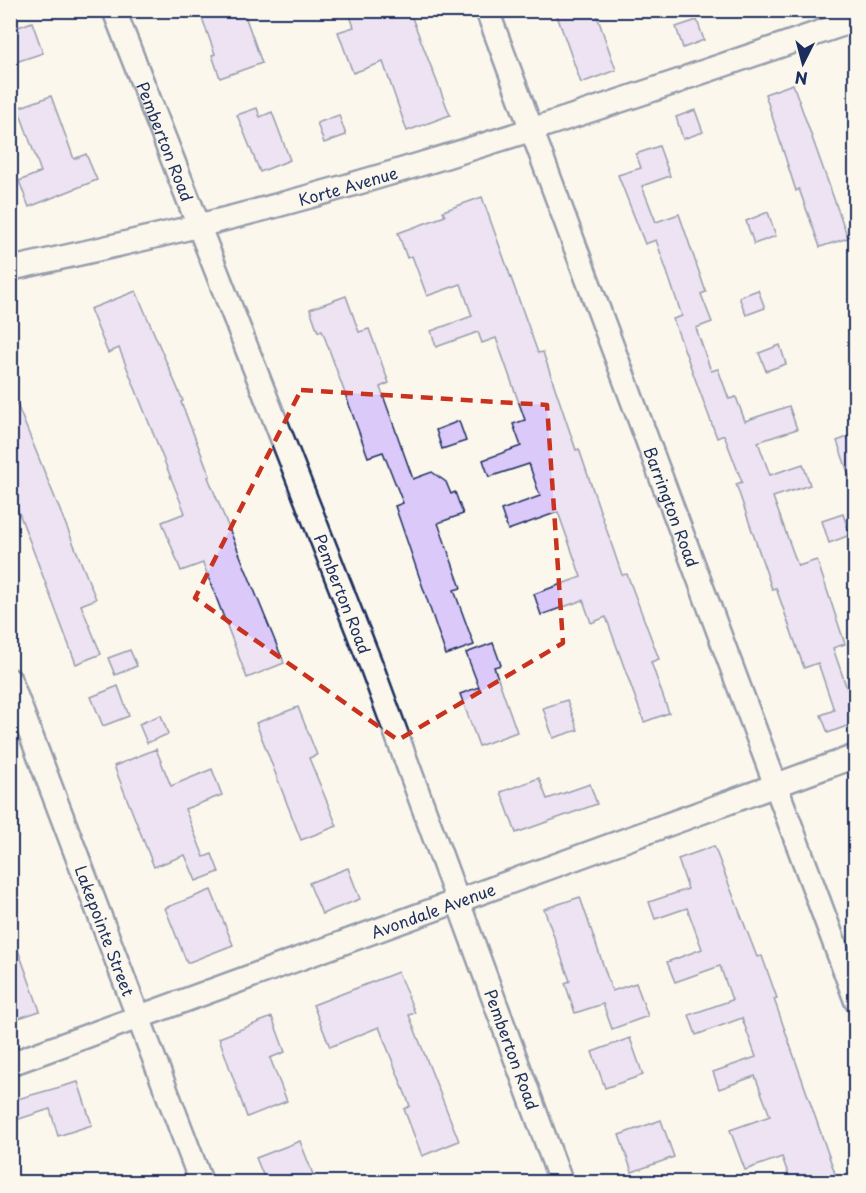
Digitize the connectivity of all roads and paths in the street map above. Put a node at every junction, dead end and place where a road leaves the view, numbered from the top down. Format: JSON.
{"nodes":[{"id":1,"x":114,"y":10,"type":"edge"},
{"id":2,"x":487,"y":10,"type":"edge"},
{"id":3,"x":851,"y":23,"type":"edge"},
{"id":4,"x":532,"y":130,"type":"junction"},
{"id":5,"x":200,"y":226,"type":"junction"},
{"id":6,"x":10,"y":269,"type":"edge"},
{"id":7,"x":10,"y":680,"type":"edge"},
{"id":8,"x":855,"y":756,"type":"edge"},
{"id":9,"x":776,"y":785,"type":"junction"},
{"id":10,"x":458,"y":901,"type":"junction"},
{"id":11,"x":855,"y":1001,"type":"edge"},
{"id":12,"x":140,"y":1017,"type":"junction"},
{"id":13,"x":10,"y":1064,"type":"edge"},
{"id":14,"x":201,"y":1182,"type":"edge"},
{"id":15,"x":561,"y":1182,"type":"edge"}],
"edges":[{"from":1,"to":5,"type":"street","name":"Pemberton Road"},
{"from":2,"to":4,"type":"street","name":"Barrington Road"},
{"from":3,"to":4,"type":"street","name":"Korte Avenue"},
{"from":4,"to":5,"type":"street","name":"Korte Avenue"},
{"from":4,"to":9,"type":"street","name":"Barrington Road"},
{"from":5,"to":6,"type":"street","name":"Korte Avenue"},
{"from":5,"to":10,"type":"street","name":"Pemberton Road"},
{"from":7,"to":12,"type":"street","name":"Lakepointe Street"},
{"from":8,"to":9,"type":"street","name":"Avondale Avenue"},
{"from":9,"to":10,"type":"street","name":"Avondale Avenue"},
{"from":9,"to":11,"type":"street","name":"Barrington Road"},
{"from":10,"to":12,"type":"street","name":"Avondale Avenue"},
{"from":10,"to":15,"type":"street","name":"Pemberton Road"},
{"from":12,"to":13,"type":"street","name":"Avondale Avenue"},
{"from":12,"to":14,"type":"street","name":"Lakepointe Street"}]}
